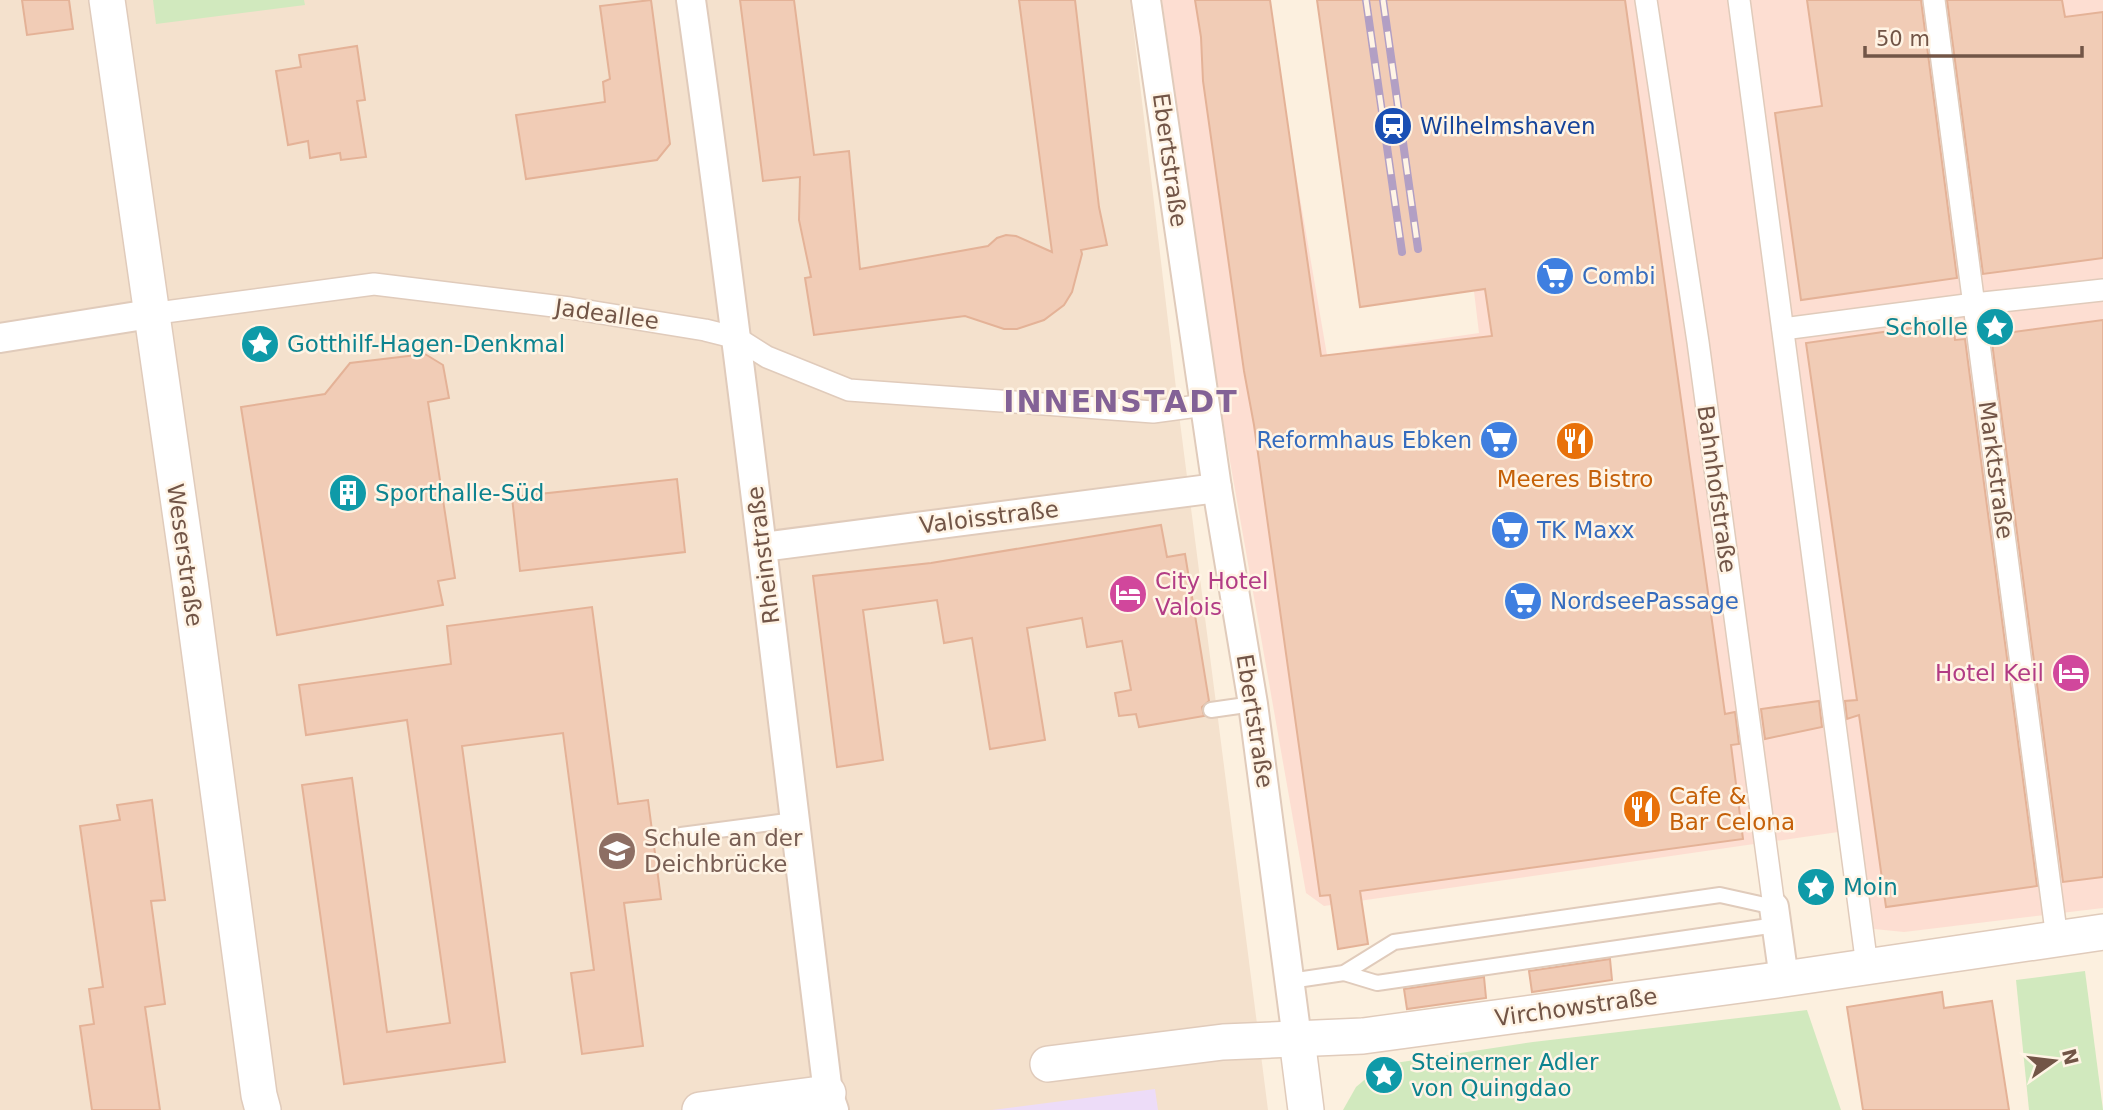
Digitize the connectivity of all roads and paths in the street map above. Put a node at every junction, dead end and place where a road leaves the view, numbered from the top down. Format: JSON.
{"nodes":[{"id":1,"x":107,"y":0,"type":"edge"},
{"id":2,"x":691,"y":0,"type":"edge"},
{"id":3,"x":1146,"y":0,"type":"edge"},
{"id":4,"x":1646,"y":0,"type":"edge"},
{"id":5,"x":1739,"y":0,"type":"edge"},
{"id":6,"x":1934,"y":0,"type":"edge"},
{"id":7,"x":2103,"y":290,"type":"edge"},
{"id":8,"x":1973,"y":304,"type":"junction"},
{"id":9,"x":150,"y":314,"type":"junction"},
{"id":10,"x":1783,"y":329,"type":"junction"},
{"id":11,"x":0,"y":338,"type":"edge"},
{"id":12,"x":737,"y":338,"type":"junction"},
{"id":13,"x":1205,"y":405,"type":"junction"},
{"id":14,"x":1217,"y":488,"type":"junction"},
{"id":15,"x":762,"y":547,"type":"junction"},
{"id":16,"x":1253,"y":704,"type":"junction"},
{"id":17,"x":1211,"y":710,"type":"dead end"},
{"id":18,"x":794,"y":820,"type":"junction"},
{"id":19,"x":681,"y":835,"type":"dead end"},
{"id":20,"x":1775,"y":916,"type":"junction"},
{"id":21,"x":2103,"y":932,"type":"edge"},
{"id":22,"x":2057,"y":939,"type":"junction"},
{"id":23,"x":1867,"y":966,"type":"junction"},
{"id":24,"x":1344,"y":973,"type":"junction"},
{"id":25,"x":1784,"y":978,"type":"junction"},
{"id":26,"x":1290,"y":981,"type":"junction"},
{"id":27,"x":1297,"y":1039,"type":"junction"},
{"id":28,"x":1048,"y":1064,"type":"dead end"},
{"id":29,"x":831,"y":1101,"type":"edge"},
{"id":30,"x":263,"y":1110,"type":"edge"},
{"id":31,"x":700,"y":1110,"type":"edge"},
{"id":32,"x":1306,"y":1110,"type":"edge"}],
"edges":[{"from":1,"to":9,"type":"street","name":"Weserstraße"},
{"from":2,"to":12,"type":"street","name":"Rheinstraße"},
{"from":3,"to":13,"type":"street","name":"Ebertstraße"},
{"from":4,"to":20,"type":"street","name":"Bahnhofstraße"},
{"from":5,"to":10,"type":"street"},
{"from":6,"to":8,"type":"street","name":"Marktstraße"},
{"from":7,"to":8,"type":"street"},
{"from":8,"to":10,"type":"street"},
{"from":8,"to":22,"type":"street","name":"Marktstraße"},
{"from":9,"to":11,"type":"street","name":"Jadeallee"},
{"from":9,"to":12,"type":"street","name":"Jadeallee"},
{"from":9,"to":30,"type":"street","name":"Weserstraße"},
{"from":10,"to":23,"type":"street"},
{"from":12,"to":13,"type":"street","name":"Jadeallee"},
{"from":12,"to":15,"type":"street","name":"Rheinstraße"},
{"from":13,"to":14,"type":"street","name":"Ebertstraße"},
{"from":14,"to":15,"type":"street","name":"Valoisstraße"},
{"from":14,"to":16,"type":"street","name":"Ebertstraße"},
{"from":15,"to":18,"type":"street","name":"Rheinstraße"},
{"from":16,"to":17,"type":"lane"},
{"from":16,"to":26,"type":"street","name":"Ebertstraße"},
{"from":18,"to":19,"type":"lane"},
{"from":18,"to":29,"type":"street","name":"Rheinstraße"},
{"from":20,"to":24,"type":"lane"},
{"from":20,"to":24,"type":"lane"},
{"from":20,"to":25,"type":"street","name":"Bahnhofstraße"},
{"from":21,"to":22,"type":"street","name":"Virchowstraße"},
{"from":22,"to":23,"type":"street","name":"Virchowstraße"},
{"from":23,"to":25,"type":"street","name":"Virchowstraße"},
{"from":24,"to":26,"type":"lane"},
{"from":25,"to":27,"type":"street","name":"Virchowstraße"},
{"from":26,"to":27,"type":"street","name":"Ebertstraße"},
{"from":27,"to":28,"type":"street","name":"Virchowstraße"},
{"from":27,"to":32,"type":"street","name":"Ebertstraße"},
{"from":29,"to":31,"type":"street"}]}
